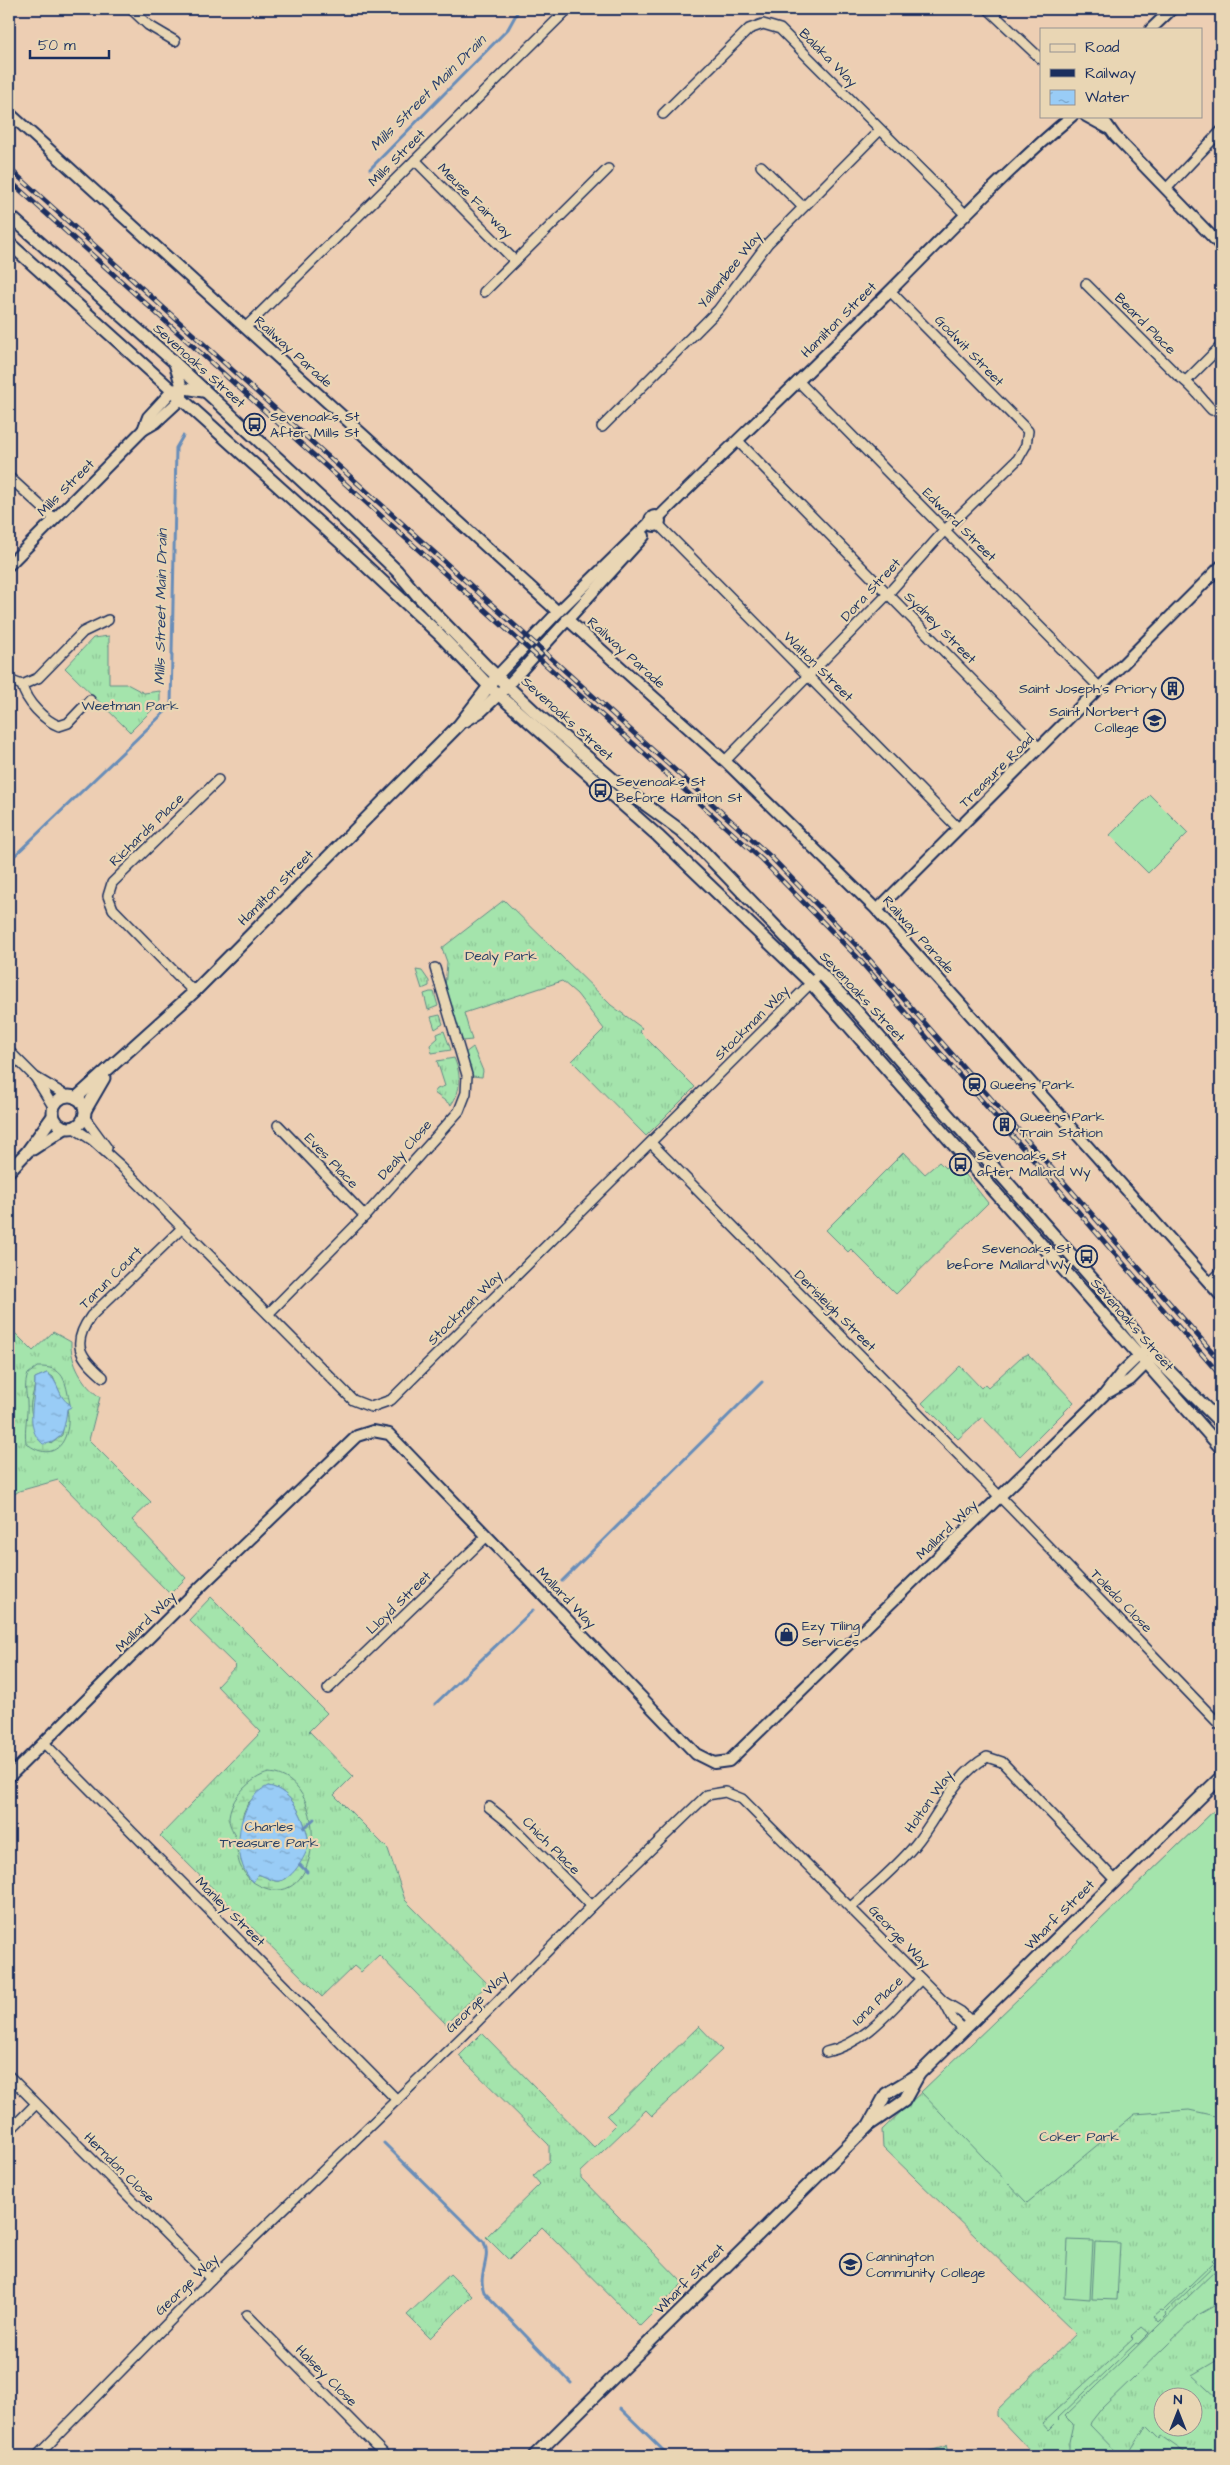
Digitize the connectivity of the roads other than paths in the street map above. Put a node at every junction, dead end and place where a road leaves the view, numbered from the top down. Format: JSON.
{"nodes":[{"id":1,"x":131,"y":9,"type":"edge"},
{"id":2,"x":568,"y":9,"type":"edge"},
{"id":3,"x":988,"y":9,"type":"edge"},
{"id":4,"x":1172,"y":9,"type":"edge"},
{"id":5,"x":1152,"y":28,"type":"edge"},
{"id":6,"x":175,"y":42,"type":"dead end"},
{"id":7,"x":1040,"y":58,"type":"edge"},
{"id":8,"x":9,"y":113,"type":"edge"},
{"id":9,"x":663,"y":114,"type":"dead end"},
{"id":10,"x":1059,"y":118,"type":"edge"},
{"id":11,"x":1070,"y":118,"type":"edge"},
{"id":12,"x":1090,"y":118,"type":"edge"},
{"id":13,"x":1102,"y":118,"type":"edge"},
{"id":14,"x":880,"y":130,"type":"junction"},
{"id":15,"x":1111,"y":130,"type":"junction"},
{"id":16,"x":1221,"y":131,"type":"edge"},
{"id":17,"x":1038,"y":144,"type":"junction"},
{"id":18,"x":415,"y":160,"type":"junction"},
{"id":19,"x":761,"y":166,"type":"dead end"},
{"id":20,"x":608,"y":169,"type":"dead end"},
{"id":21,"x":1166,"y":188,"type":"junction"},
{"id":22,"x":802,"y":207,"type":"junction"},
{"id":23,"x":965,"y":214,"type":"junction"},
{"id":24,"x":9,"y":215,"type":"edge"},
{"id":25,"x":9,"y":243,"type":"edge"},
{"id":26,"x":1221,"y":246,"type":"edge"},
{"id":27,"x":515,"y":261,"type":"junction"},
{"id":28,"x":1086,"y":284,"type":"dead end"},
{"id":29,"x":890,"y":291,"type":"junction"},
{"id":30,"x":484,"y":292,"type":"dead end"},
{"id":31,"x":246,"y":327,"type":"junction"},
{"id":32,"x":1221,"y":346,"type":"edge"},
{"id":33,"x":174,"y":362,"type":"junction"},
{"id":34,"x":798,"y":381,"type":"junction"},
{"id":35,"x":1186,"y":381,"type":"junction"},
{"id":36,"x":179,"y":392,"type":"junction"},
{"id":37,"x":206,"y":392,"type":"junction"},
{"id":38,"x":1212,"y":410,"type":"dead end"},
{"id":39,"x":602,"y":427,"type":"dead end"},
{"id":40,"x":1028,"y":431,"type":"joint"},
{"id":41,"x":738,"y":441,"type":"junction"},
{"id":42,"x":9,"y":478,"type":"edge"},
{"id":43,"x":55,"y":519,"type":"junction"},
{"id":44,"x":655,"y":523,"type":"junction"},
{"id":45,"x":944,"y":531,"type":"junction"},
{"id":46,"x":9,"y":565,"type":"edge"},
{"id":47,"x":1221,"y":566,"type":"edge"},
{"id":48,"x":887,"y":594,"type":"junction"},
{"id":49,"x":558,"y":612,"type":"junction"},
{"id":50,"x":567,"y":619,"type":"junction"},
{"id":51,"x":108,"y":620,"type":"dead end"},
{"id":52,"x":497,"y":676,"type":"junction"},
{"id":53,"x":808,"y":677,"type":"junction"},
{"id":54,"x":9,"y":680,"type":"edge"},
{"id":55,"x":22,"y":685,"type":"junction"},
{"id":56,"x":488,"y":685,"type":"junction"},
{"id":57,"x":508,"y":685,"type":"junction"},
{"id":58,"x":1100,"y":688,"type":"junction"},
{"id":59,"x":499,"y":694,"type":"junction"},
{"id":60,"x":90,"y":700,"type":"dead end"},
{"id":61,"x":459,"y":725,"type":"junction"},
{"id":62,"x":1039,"y":748,"type":"junction"},
{"id":63,"x":725,"y":761,"type":"junction"},
{"id":64,"x":218,"y":780,"type":"dead end"},
{"id":65,"x":958,"y":828,"type":"junction"},
{"id":66,"x":877,"y":910,"type":"junction"},
{"id":67,"x":435,"y":968,"type":"dead end"},
{"id":68,"x":820,"y":974,"type":"junction"},
{"id":69,"x":812,"y":983,"type":"junction"},
{"id":70,"x":194,"y":992,"type":"junction"},
{"id":71,"x":9,"y":1051,"type":"edge"},
{"id":72,"x":110,"y":1068,"type":"junction"},
{"id":73,"x":35,"y":1077,"type":"junction"},
{"id":74,"x":72,"y":1097,"type":"junction"},
{"id":75,"x":53,"y":1112,"type":"junction"},
{"id":76,"x":85,"y":1114,"type":"junction"},
{"id":77,"x":278,"y":1126,"type":"dead end"},
{"id":78,"x":69,"y":1128,"type":"junction"},
{"id":79,"x":651,"y":1143,"type":"junction"},
{"id":80,"x":27,"y":1152,"type":"junction"},
{"id":81,"x":121,"y":1166,"type":"junction"},
{"id":82,"x":9,"y":1171,"type":"edge"},
{"id":83,"x":365,"y":1216,"type":"junction"},
{"id":84,"x":181,"y":1229,"type":"junction"},
{"id":85,"x":1221,"y":1272,"type":"edge"},
{"id":86,"x":1210,"y":1283,"type":"junction"},
{"id":87,"x":1221,"y":1296,"type":"edge"},
{"id":88,"x":268,"y":1314,"type":"junction"},
{"id":89,"x":1146,"y":1356,"type":"junction"},
{"id":90,"x":103,"y":1377,"type":"dead end"},
{"id":91,"x":1221,"y":1423,"type":"edge"},
{"id":92,"x":1221,"y":1448,"type":"edge"},
{"id":93,"x":1000,"y":1497,"type":"junction"},
{"id":94,"x":487,"y":1536,"type":"junction"},
{"id":95,"x":328,"y":1688,"type":"dead end"},
{"id":96,"x":1221,"y":1726,"type":"edge"},
{"id":97,"x":44,"y":1743,"type":"junction"},
{"id":98,"x":9,"y":1777,"type":"edge"},
{"id":99,"x":1221,"y":1777,"type":"edge"},
{"id":100,"x":489,"y":1807,"type":"dead end"},
{"id":101,"x":1116,"y":1881,"type":"junction"},
{"id":102,"x":592,"y":1906,"type":"junction"},
{"id":103,"x":851,"y":1907,"type":"junction"},
{"id":104,"x":920,"y":1979,"type":"junction"},
{"id":105,"x":968,"y":2026,"type":"junction"},
{"id":106,"x":826,"y":2052,"type":"dead end"},
{"id":107,"x":919,"y":2074,"type":"junction"},
{"id":108,"x":9,"y":2076,"type":"edge"},
{"id":109,"x":397,"y":2100,"type":"junction"},
{"id":110,"x":36,"y":2104,"type":"junction"},
{"id":111,"x":869,"y":2125,"type":"junction"},
{"id":112,"x":9,"y":2131,"type":"edge"},
{"id":113,"x":211,"y":2280,"type":"junction"},
{"id":114,"x":247,"y":2315,"type":"dead end"},
{"id":115,"x":37,"y":2456,"type":"edge"},
{"id":116,"x":386,"y":2456,"type":"edge"},
{"id":117,"x":534,"y":2456,"type":"edge"}],
"edges":[{"from":1,"to":6,"type":"street"},
{"from":2,"to":18,"type":"street","name":"Mills Street"},
{"from":3,"to":7,"type":"street"},
{"from":4,"to":5,"type":"street"},
{"from":8,"to":31,"type":"street","name":"Railway Parade"},
{"from":9,"to":14,"type":"street","name":"Balaka Way"},
{"from":10,"to":17,"type":"street","name":"Hamilton Street"},
{"from":11,"to":17,"type":"street","name":"Hamilton Street"},
{"from":12,"to":15,"type":"street"},
{"from":13,"to":15,"type":"street"},
{"from":14,"to":22,"type":"street","name":"Yallambee Way"},
{"from":14,"to":23,"type":"street","name":"Balaka Way"},
{"from":15,"to":21,"type":"street"},
{"from":16,"to":21,"type":"street"},
{"from":17,"to":23,"type":"street","name":"Hamilton Street"},
{"from":18,"to":27,"type":"street","name":"Meuse Fairway"},
{"from":18,"to":31,"type":"street","name":"Mills Street"},
{"from":19,"to":22,"type":"street"},
{"from":20,"to":27,"type":"street"},
{"from":21,"to":26,"type":"street"},
{"from":22,"to":39,"type":"street","name":"Yallambee Way"},
{"from":23,"to":29,"type":"street","name":"Hamilton Street"},
{"from":24,"to":33,"type":"main road","name":"Sevenoaks Street"},
{"from":25,"to":36,"type":"main road","name":"Sevenoaks Street"},
{"from":27,"to":30,"type":"street"},
{"from":28,"to":35,"type":"street","name":"Beard Place"},
{"from":29,"to":34,"type":"street","name":"Hamilton Street"},
{"from":29,"to":40,"type":"street","name":"Godwit Street"},
{"from":31,"to":49,"type":"street","name":"Railway Parade"},
{"from":32,"to":35,"type":"street"},
{"from":33,"to":36,"type":"street"},
{"from":33,"to":37,"type":"main road","name":"Sevenoaks Street"},
{"from":34,"to":41,"type":"street","name":"Hamilton Street"},
{"from":34,"to":45,"type":"street","name":"Edward Street"},
{"from":35,"to":38,"type":"street","name":"Beard Place"},
{"from":36,"to":37,"type":"street"},
{"from":36,"to":43,"type":"street","name":"Mills Street"},
{"from":36,"to":56,"type":"main road","name":"Sevenoaks Street"},
{"from":37,"to":52,"type":"main road","name":"Sevenoaks Street"},
{"from":40,"to":45,"type":"street","name":"Dora Street"},
{"from":41,"to":44,"type":"street","name":"Hamilton Street"},
{"from":41,"to":48,"type":"street","name":"Sydney Street"},
{"from":42,"to":43,"type":"street"},
{"from":43,"to":46,"type":"street","name":"Mills Street"},
{"from":44,"to":49,"type":"street","name":"Hamilton Street"},
{"from":44,"to":50,"type":"street","name":"Hamilton Street"},
{"from":44,"to":53,"type":"street","name":"Walton Street"},
{"from":45,"to":48,"type":"street","name":"Dora Street"},
{"from":45,"to":58,"type":"street","name":"Edward Street"},
{"from":47,"to":58,"type":"street","name":"Treasure Road"},
{"from":48,"to":53,"type":"street","name":"Dora Street"},
{"from":48,"to":62,"type":"street","name":"Sydney Street"},
{"from":49,"to":52,"type":"street","name":"Hamilton Street"},
{"from":50,"to":57,"type":"street","name":"Hamilton Street"},
{"from":50,"to":63,"type":"street","name":"Railway Parade"},
{"from":51,"to":55,"type":"street"},
{"from":52,"to":56,"type":"main road","name":"Hamilton Street"},
{"from":52,"to":57,"type":"main road","name":"Sevenoaks Street"},
{"from":53,"to":63,"type":"street","name":"Dora Street"},
{"from":53,"to":65,"type":"street","name":"Walton Street"},
{"from":54,"to":55,"type":"street"},
{"from":55,"to":60,"type":"street"},
{"from":56,"to":59,"type":"main road","name":"Sevenoaks Street"},
{"from":56,"to":61,"type":"main road","name":"Hamilton Street"},
{"from":57,"to":59,"type":"main road","name":"Hamilton Street"},
{"from":57,"to":68,"type":"main road","name":"Sevenoaks Street"},
{"from":58,"to":62,"type":"street","name":"Treasure Road"},
{"from":59,"to":61,"type":"main road","name":"Hamilton Street"},
{"from":59,"to":69,"type":"main road","name":"Sevenoaks Street"},
{"from":61,"to":70,"type":"main road","name":"Hamilton Street"},
{"from":62,"to":65,"type":"street","name":"Treasure Road"},
{"from":63,"to":66,"type":"street","name":"Railway Parade"},
{"from":64,"to":70,"type":"street","name":"Richards Place"},
{"from":65,"to":66,"type":"street","name":"Treasure Road"},
{"from":66,"to":86,"type":"street","name":"Railway Parade"},
{"from":67,"to":83,"type":"street","name":"Dealy Close"},
{"from":68,"to":69,"type":"street","name":"Stockman Way"},
{"from":68,"to":89,"type":"main road","name":"Sevenoaks Street"},
{"from":69,"to":79,"type":"street","name":"Stockman Way"},
{"from":69,"to":89,"type":"main road","name":"Sevenoaks Street"},
{"from":70,"to":72,"type":"main road","name":"Hamilton Street"},
{"from":71,"to":73,"type":"street"},
{"from":72,"to":74,"type":"main road","name":"Hamilton Street"},
{"from":72,"to":76,"type":"main road","name":"Hamilton Street"},
{"from":73,"to":74,"type":"street"},
{"from":73,"to":75,"type":"street"},
{"from":74,"to":75,"type":"main road"},
{"from":74,"to":76,"type":"main road"},
{"from":75,"to":78,"type":"main road"},
{"from":75,"to":80,"type":"main road"},
{"from":76,"to":78,"type":"main road"},
{"from":76,"to":81,"type":"street","name":"Stockman Way"},
{"from":77,"to":83,"type":"street","name":"Eves Place"},
{"from":78,"to":80,"type":"main road"},
{"from":78,"to":81,"type":"street","name":"Stockman Way"},
{"from":79,"to":88,"type":"street","name":"Stockman Way"},
{"from":79,"to":93,"type":"street","name":"Derisleigh Street"},
{"from":80,"to":82,"type":"main road"},
{"from":81,"to":84,"type":"street","name":"Stockman Way"},
{"from":83,"to":88,"type":"street","name":"Dealy Close"},
{"from":84,"to":88,"type":"street","name":"Stockman Way"},
{"from":84,"to":90,"type":"street","name":"Tarun Court"},
{"from":85,"to":86,"type":"street"},
{"from":86,"to":87,"type":"street","name":"Railway Parade"},
{"from":89,"to":91,"type":"main road","name":"Sevenoaks Street"},
{"from":89,"to":92,"type":"main road","name":"Sevenoaks Street"},
{"from":89,"to":93,"type":"street","name":"Mallard Way"},
{"from":93,"to":94,"type":"street","name":"Mallard Way"},
{"from":93,"to":96,"type":"street","name":"Toledo Close"},
{"from":94,"to":95,"type":"street","name":"Lloyd Street"},
{"from":94,"to":97,"type":"street","name":"Mallard Way"},
{"from":97,"to":98,"type":"street","name":"Mallard Way"},
{"from":97,"to":109,"type":"street","name":"Manley Street"},
{"from":99,"to":101,"type":"main road","name":"Wharf Street"},
{"from":100,"to":102,"type":"street","name":"Chich Place"},
{"from":101,"to":103,"type":"street","name":"Holton Way"},
{"from":101,"to":105,"type":"main road","name":"Wharf Street"},
{"from":102,"to":103,"type":"street","name":"George Way"},
{"from":102,"to":109,"type":"street","name":"George Way"},
{"from":103,"to":104,"type":"street","name":"George Way"},
{"from":104,"to":105,"type":"street","name":"George Way"},
{"from":104,"to":106,"type":"street","name":"Iona Place"},
{"from":105,"to":107,"type":"main road","name":"Wharf Street"},
{"from":107,"to":111,"type":"main road","name":"Wharf Street"},
{"from":107,"to":111,"type":"main road","name":"Wharf Street"},
{"from":108,"to":110,"type":"street","name":"Herndon Close"},
{"from":109,"to":113,"type":"street","name":"George Way"},
{"from":110,"to":112,"type":"street"},
{"from":110,"to":113,"type":"street","name":"Herndon Close"},
{"from":111,"to":117,"type":"main road","name":"Wharf Street"},
{"from":113,"to":115,"type":"street","name":"George Way"},
{"from":114,"to":116,"type":"street","name":"Halsey Close"}]}
